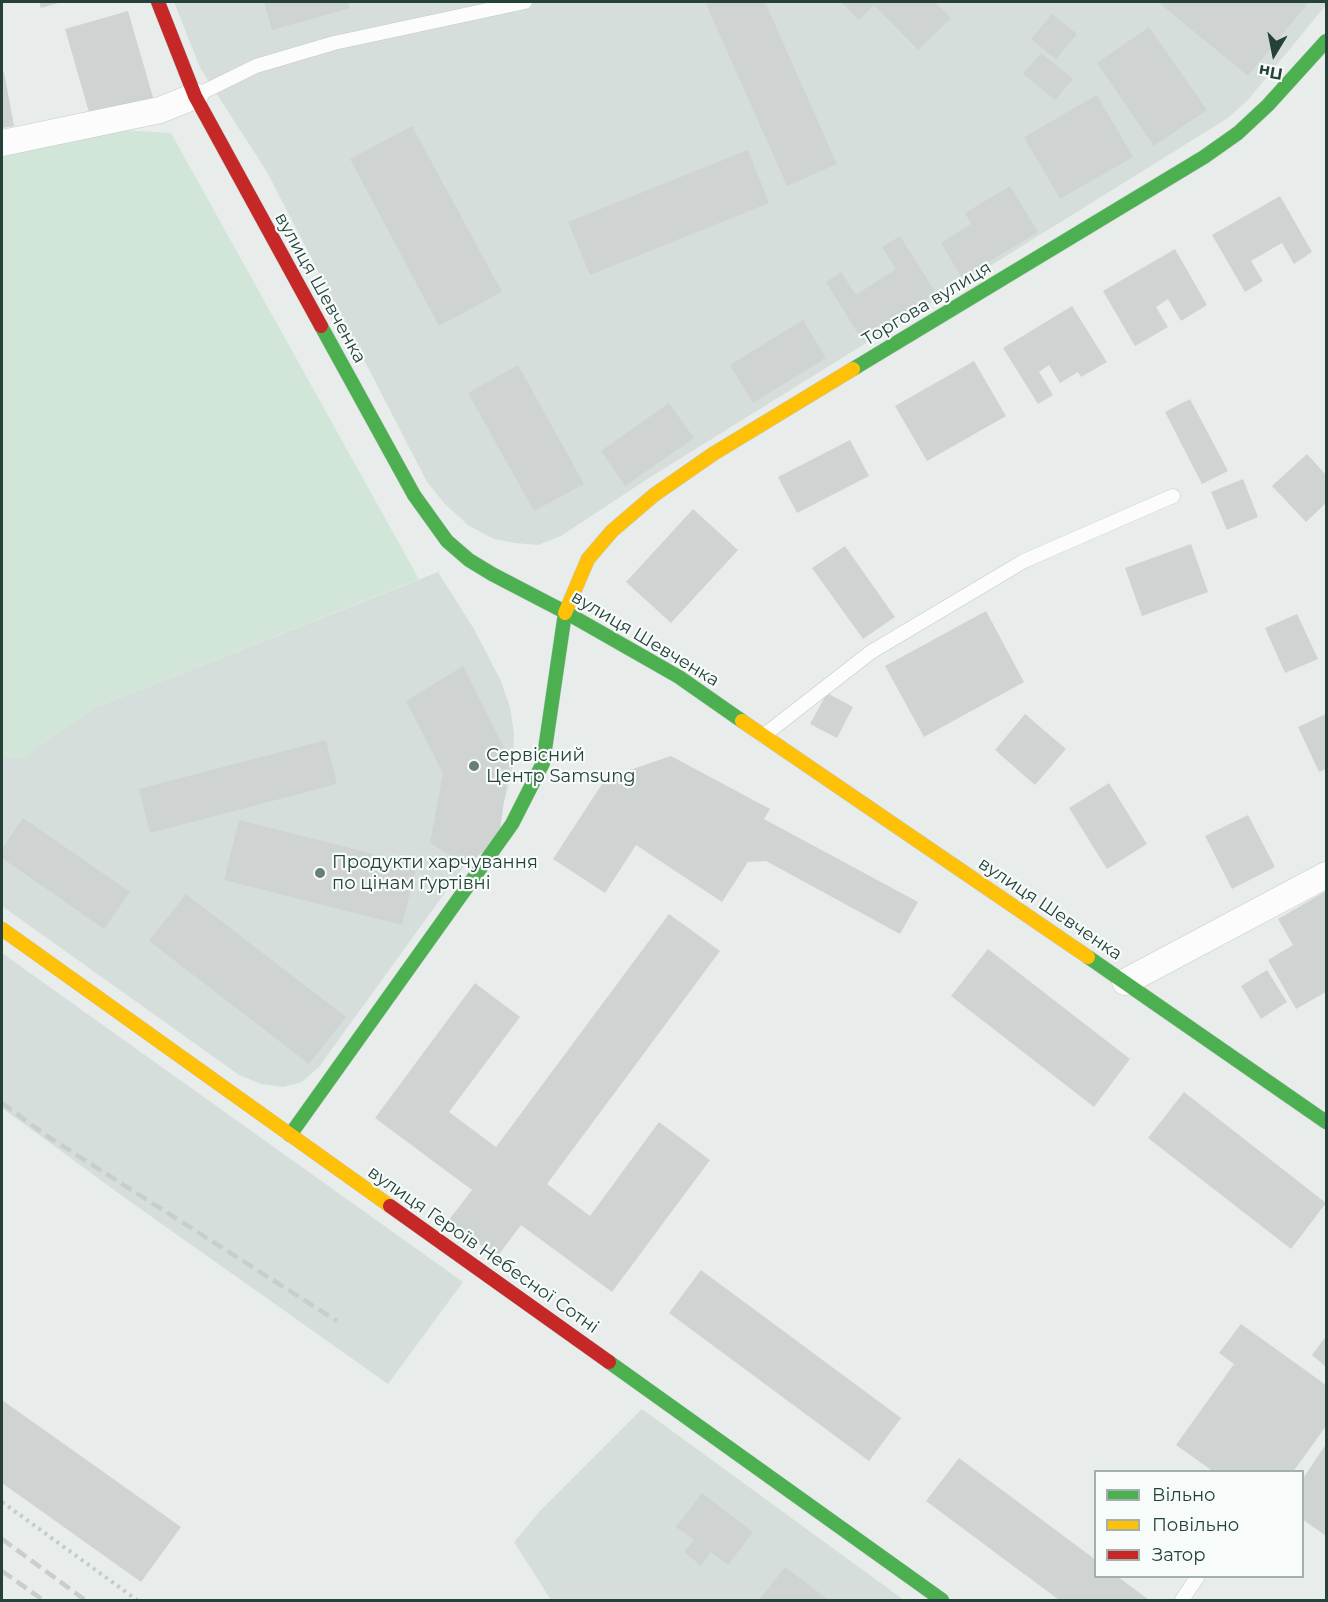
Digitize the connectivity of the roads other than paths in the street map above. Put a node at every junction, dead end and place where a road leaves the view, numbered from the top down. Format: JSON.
{"nodes":[{"id":1,"x":158,"y":2,"type":"edge"},
{"id":2,"x":525,"y":2,"type":"edge"},
{"id":3,"x":1326,"y":41,"type":"edge"},
{"id":4,"x":195,"y":96,"type":"junction"},
{"id":5,"x":2,"y":143,"type":"edge"},
{"id":6,"x":1173,"y":496,"type":"dead end"},
{"id":7,"x":565,"y":612,"type":"junction"},
{"id":8,"x":762,"y":736,"type":"junction"},
{"id":9,"x":1326,"y":875,"type":"edge"},
{"id":10,"x":2,"y":929,"type":"edge"},
{"id":11,"x":1125,"y":982,"type":"junction"},
{"id":12,"x":1326,"y":1122,"type":"edge"},
{"id":13,"x":290,"y":1135,"type":"junction"},
{"id":14,"x":1197,"y":1578,"type":"edge"},
{"id":15,"x":942,"y":1600,"type":"edge"},
{"id":16,"x":1182,"y":1600,"type":"edge"}],
"edges":[{"from":1,"to":4,"type":"street","name":"вулиця Шевченка"},
{"from":2,"to":4,"type":"lane"},
{"from":3,"to":7,"type":"street","name":"Торгова вулиця"},
{"from":4,"to":5,"type":"street"},
{"from":4,"to":7,"type":"street","name":"вулиця Шевченка"},
{"from":6,"to":8,"type":"lane"},
{"from":7,"to":8,"type":"street","name":"вулиця Шевченка"},
{"from":7,"to":13,"type":"street","name":"Торгова вулиця"},
{"from":8,"to":11,"type":"street","name":"вулиця Шевченка"},
{"from":9,"to":11,"type":"street"},
{"from":10,"to":13,"type":"street","name":"вулиця Героїв Небесної Сотні"},
{"from":11,"to":12,"type":"street","name":"вулиця Шевченка"},
{"from":13,"to":15,"type":"street","name":"вулиця Героїв Небесної Сотні"},
{"from":14,"to":16,"type":"lane"}]}
